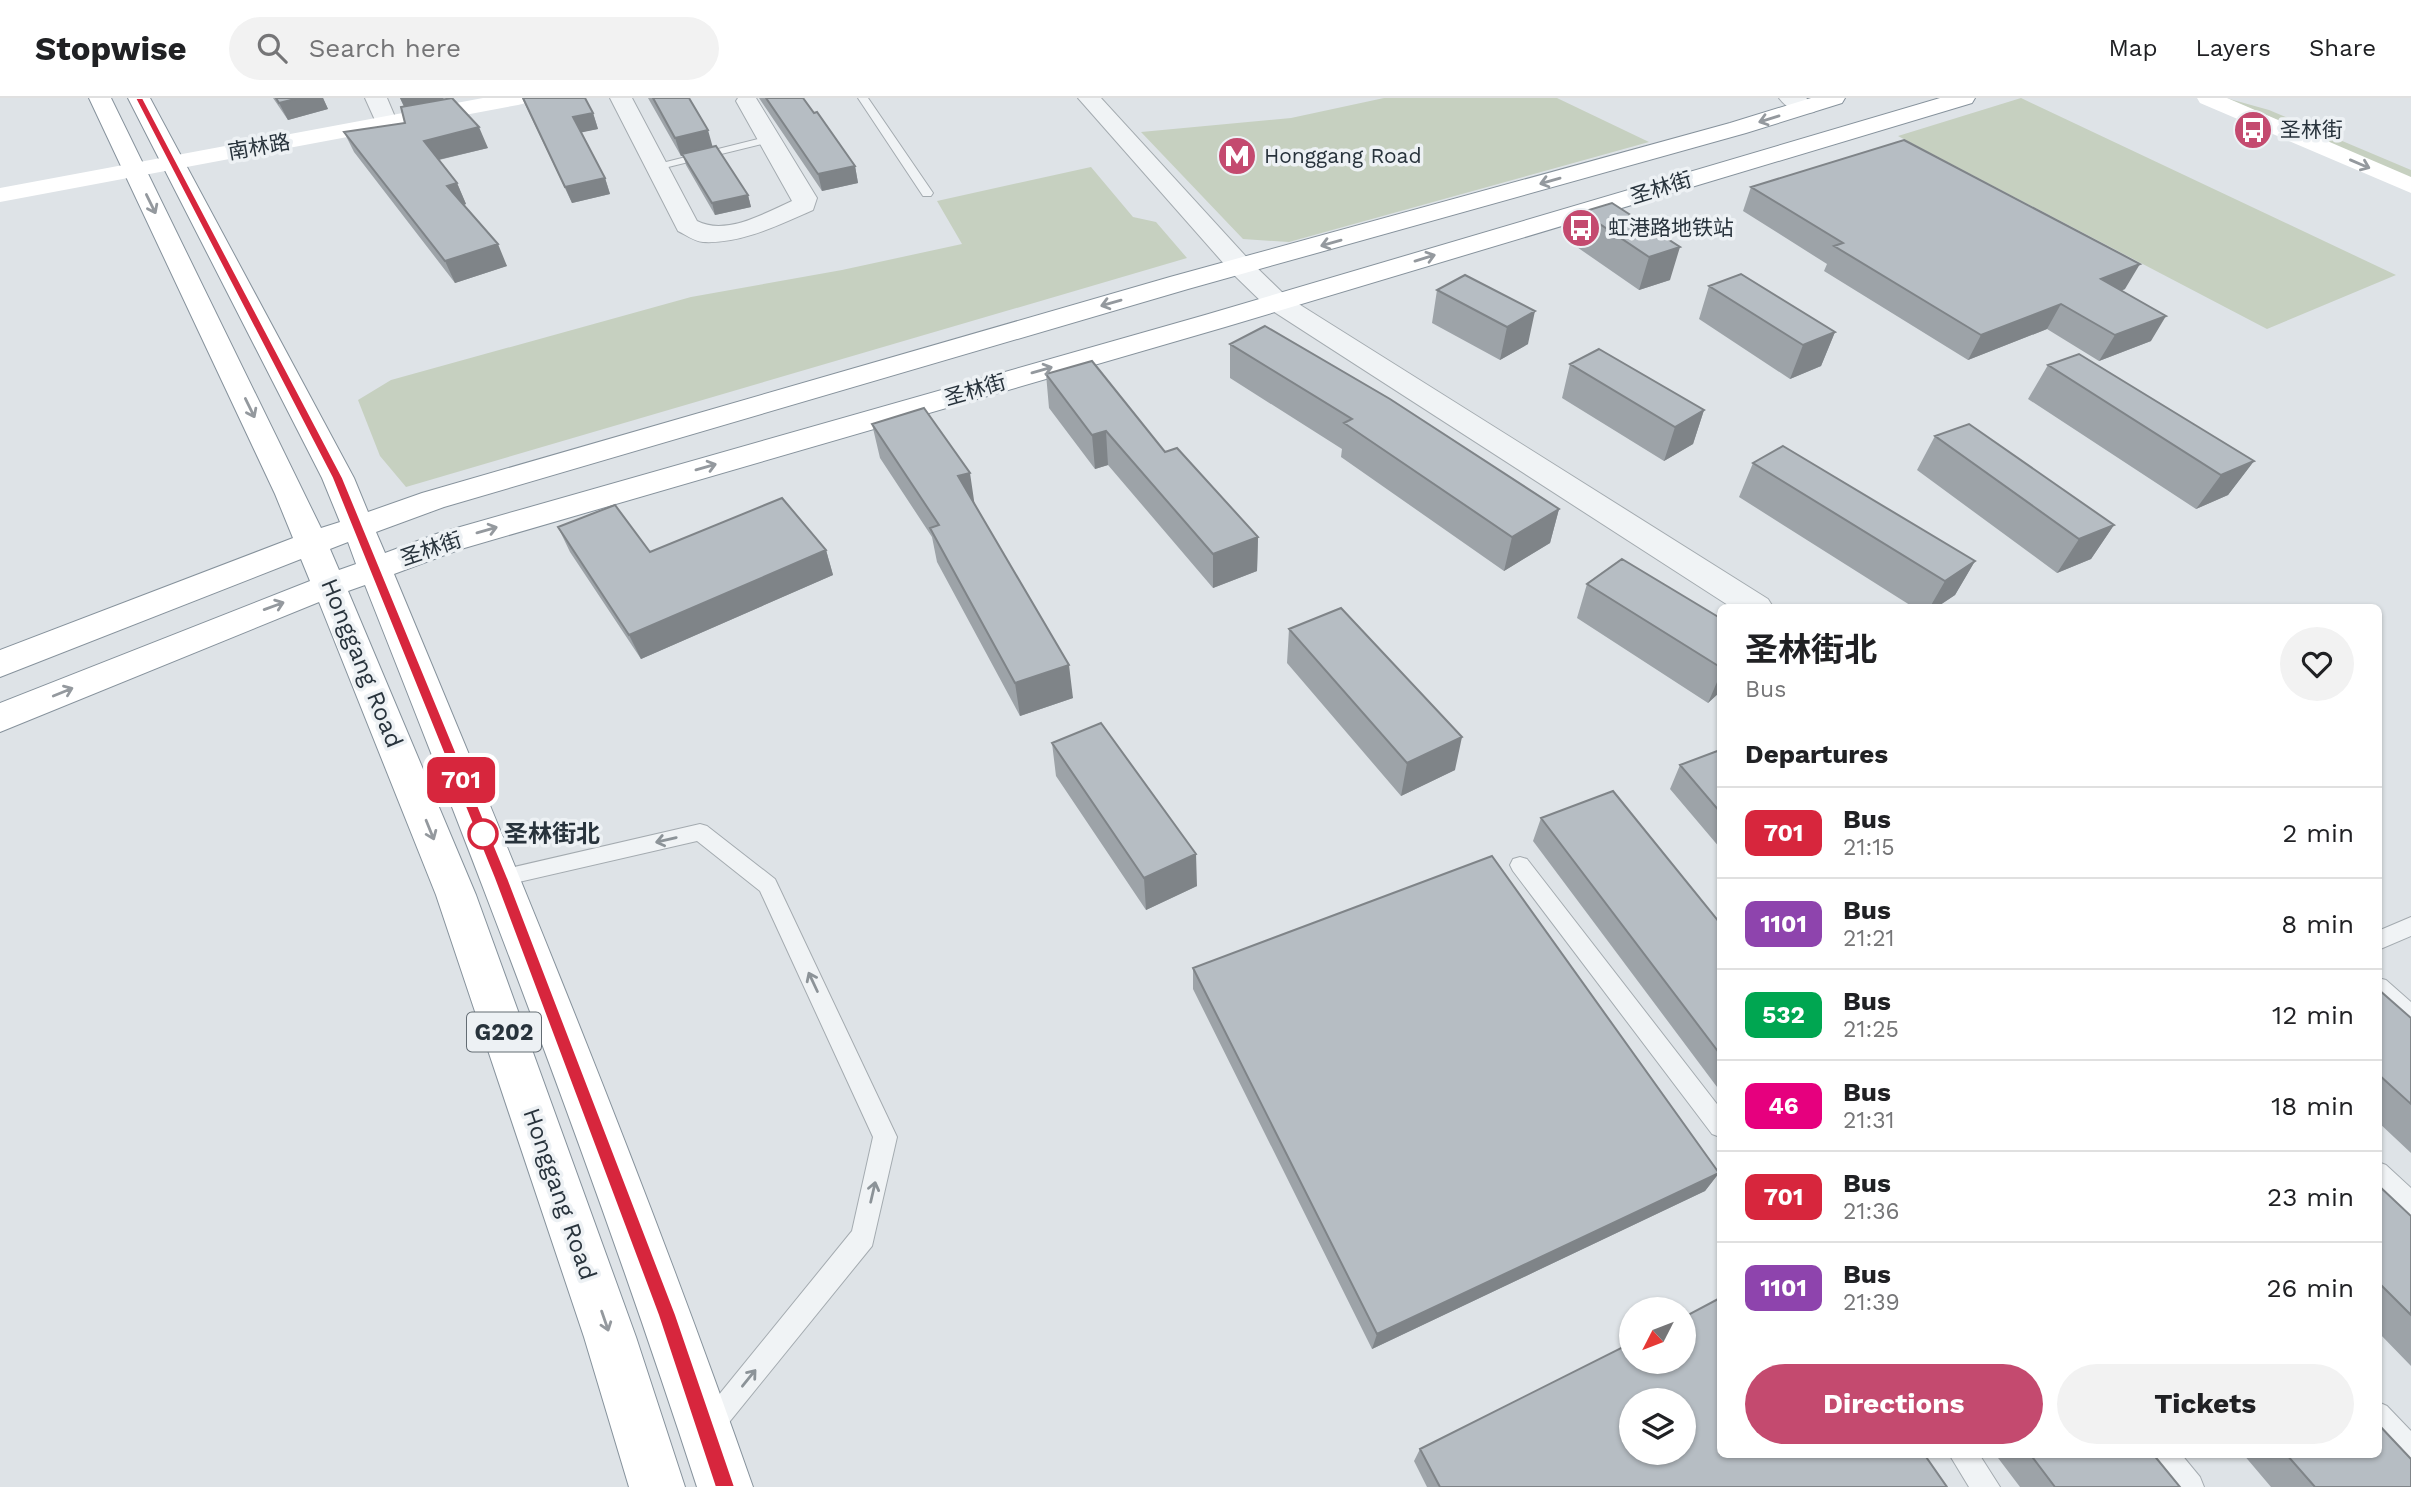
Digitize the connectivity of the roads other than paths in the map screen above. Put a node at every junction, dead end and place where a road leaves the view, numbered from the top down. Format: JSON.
{"nodes":[{"id":1,"x":100,"y":98,"type":"edge"},
{"id":2,"x":139,"y":98,"type":"edge"},
{"id":3,"x":376,"y":98,"type":"edge"},
{"id":4,"x":517,"y":98,"type":"edge"},
{"id":5,"x":621,"y":98,"type":"edge"},
{"id":6,"x":863,"y":98,"type":"edge"},
{"id":7,"x":1089,"y":98,"type":"edge"},
{"id":8,"x":1833,"y":98,"type":"edge"},
{"id":9,"x":1964,"y":98,"type":"edge"},
{"id":10,"x":2208,"y":98,"type":"edge"},
{"id":11,"x":2256,"y":98,"type":"edge"},
{"id":12,"x":747,"y":101,"type":"dead end"},
{"id":13,"x":1798,"y":103,"type":"edge"},
{"id":14,"x":387,"y":124,"type":"junction"},
{"id":15,"x":770,"y":139,"type":"junction"},
{"id":16,"x":172,"y":162,"type":"junction"},
{"id":17,"x":2411,"y":163,"type":"edge"},
{"id":18,"x":656,"y":166,"type":"junction"},
{"id":19,"x":135,"y":169,"type":"junction"},
{"id":20,"x":2411,"y":186,"type":"edge"},
{"id":21,"x":927,"y":193,"type":"dead end"},
{"id":22,"x":0,"y":195,"type":"edge"},
{"id":23,"x":1242,"y":268,"type":"junction"},
{"id":24,"x":1277,"y":302,"type":"junction"},
{"id":25,"x":358,"y":527,"type":"junction"},
{"id":26,"x":312,"y":543,"type":"junction"},
{"id":27,"x":375,"y":569,"type":"junction"},
{"id":28,"x":330,"y":586,"type":"junction"},
{"id":29,"x":1751,"y":604,"type":"edge"},
{"id":30,"x":0,"y":664,"type":"edge"},
{"id":31,"x":0,"y":718,"type":"edge"},
{"id":32,"x":1520,"y":865,"type":"dead end"},
{"id":33,"x":501,"y":878,"type":"junction"},
{"id":34,"x":2411,"y":926,"type":"edge"},
{"id":35,"x":2382,"y":939,"type":"edge"},
{"id":36,"x":2382,"y":990,"type":"edge"},
{"id":37,"x":2411,"y":1015,"type":"edge"},
{"id":38,"x":1717,"y":1122,"type":"edge"},
{"id":39,"x":2382,"y":1177,"type":"edge"},
{"id":40,"x":2411,"y":1204,"type":"edge"},
{"id":41,"x":2382,"y":1419,"type":"edge"},
{"id":42,"x":706,"y":1431,"type":"junction"},
{"id":43,"x":2411,"y":1451,"type":"edge"},
{"id":44,"x":1965,"y":1458,"type":"edge"},
{"id":45,"x":2166,"y":1458,"type":"edge"},
{"id":46,"x":657,"y":1487,"type":"edge"},
{"id":47,"x":725,"y":1487,"type":"edge"},
{"id":48,"x":1986,"y":1487,"type":"edge"},
{"id":49,"x":2190,"y":1487,"type":"edge"}],
"edges":[{"from":1,"to":19,"type":"main road","name":"Honggang Road","number":"G202"},
{"from":2,"to":16,"type":"main road","name":"Honggang Road","number":"G202"},
{"from":3,"to":14,"type":"street"},
{"from":4,"to":14,"type":"main road","name":"南林路"},
{"from":5,"to":18,"type":"street"},
{"from":6,"to":21,"type":"lane"},
{"from":7,"to":23,"type":"street"},
{"from":8,"to":13,"type":"main road","name":"圣林街"},
{"from":24,"to":9,"type":"main road","name":"圣林街","one_way":true},
{"from":10,"to":20,"type":"main road","one_way":true},
{"from":11,"to":17,"type":"main road"},
{"from":12,"to":15,"type":"street"},
{"from":13,"to":23,"type":"main road","name":"圣林街","one_way":true},
{"from":14,"to":16,"type":"main road","name":"南林路"},
{"from":15,"to":18,"type":"lane"},
{"from":15,"to":18,"type":"street"},
{"from":16,"to":19,"type":"main road","name":"南林路"},
{"from":16,"to":25,"type":"main road","name":"Honggang Road","number":"G202"},
{"from":19,"to":22,"type":"main road","name":"南林路"},
{"from":19,"to":26,"type":"main road","name":"Honggang Road","number":"G202","one_way":true},
{"from":23,"to":24,"type":"street"},
{"from":23,"to":25,"type":"main road","name":"圣林街","one_way":true},
{"from":27,"to":24,"type":"main road","name":"圣林街","one_way":true},
{"from":24,"to":29,"type":"street"},
{"from":25,"to":26,"type":"main road","name":"圣林街"},
{"from":25,"to":27,"type":"main road","name":"Honggang Road","number":"G202"},
{"from":26,"to":28,"type":"main road","name":"Honggang Road","number":"G202"},
{"from":26,"to":30,"type":"main road","name":"圣林街"},
{"from":27,"to":28,"type":"main road","name":"圣林街"},
{"from":27,"to":33,"type":"main road","name":"Honggang Road","number":"G202"},
{"from":31,"to":28,"type":"main road","name":"圣林街","one_way":true},
{"from":28,"to":46,"type":"main road","name":"Honggang Road","number":"G202","one_way":true},
{"from":32,"to":38,"type":"lane"},
{"from":33,"to":42,"type":"main road","name":"Honggang Road","number":"G202"},
{"from":42,"to":33,"type":"lane","one_way":true},
{"from":34,"to":35,"type":"lane"},
{"from":36,"to":37,"type":"lane"},
{"from":39,"to":40,"type":"lane"},
{"from":41,"to":43,"type":"lane"},
{"from":42,"to":47,"type":"main road","name":"Honggang Road","number":"G202"},
{"from":44,"to":48,"type":"lane"},
{"from":45,"to":49,"type":"lane"}]}
